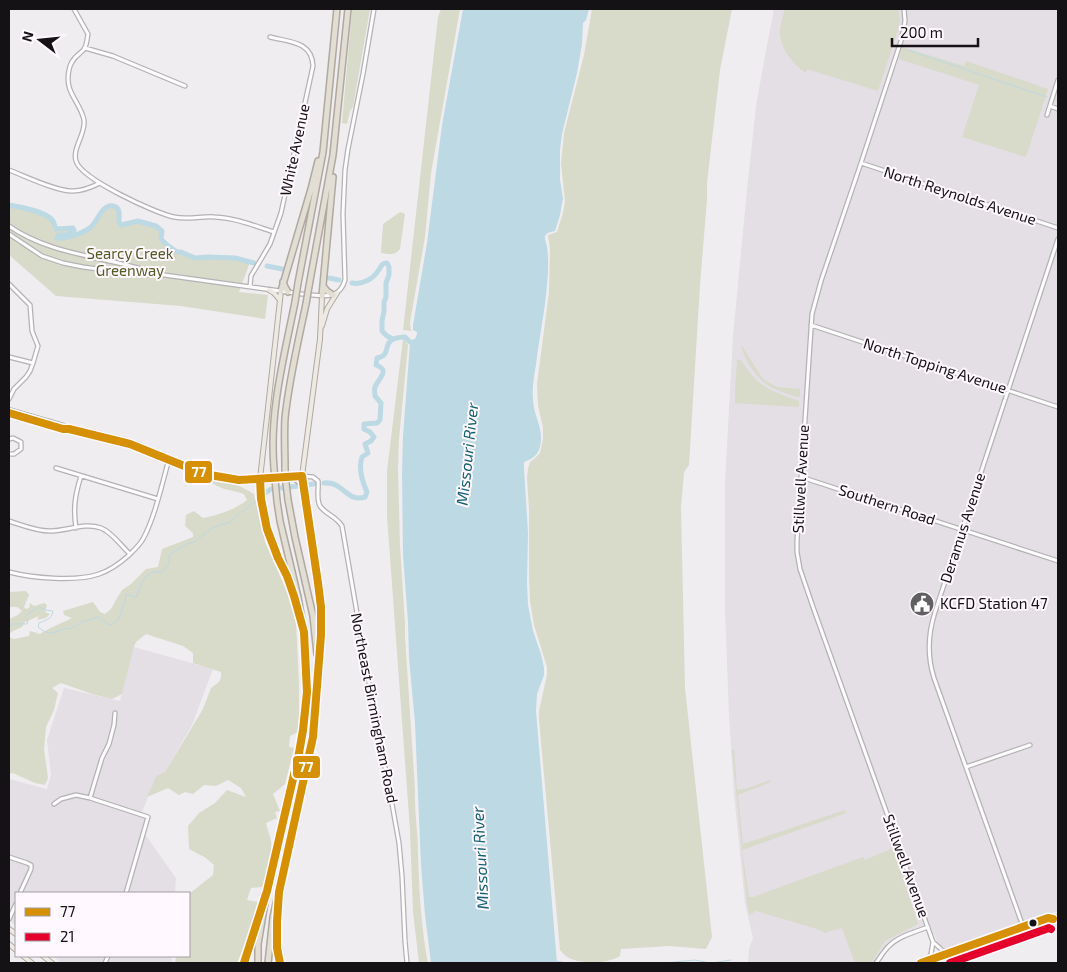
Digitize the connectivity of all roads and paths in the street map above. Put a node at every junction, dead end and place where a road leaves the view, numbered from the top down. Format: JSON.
{"nodes":[{"id":1,"x":74,"y":9,"type":"edge"},
{"id":2,"x":337,"y":9,"type":"edge"},
{"id":3,"x":348,"y":9,"type":"edge"},
{"id":4,"x":374,"y":9,"type":"edge"},
{"id":5,"x":904,"y":9,"type":"edge"},
{"id":6,"x":270,"y":37,"type":"dead end"},
{"id":7,"x":85,"y":48,"type":"junction"},
{"id":8,"x":1058,"y":80,"type":"edge"},
{"id":9,"x":185,"y":86,"type":"dead end"},
{"id":10,"x":1056,"y":92,"type":"edge"},
{"id":11,"x":1050,"y":106,"type":"junction"},
{"id":12,"x":1058,"y":108,"type":"edge"},
{"id":13,"x":1047,"y":115,"type":"dead end"},
{"id":14,"x":326,"y":126,"type":"junction"},
{"id":15,"x":861,"y":163,"type":"junction"},
{"id":16,"x":332,"y":166,"type":"junction"},
{"id":17,"x":9,"y":170,"type":"edge"},
{"id":18,"x":101,"y":183,"type":"junction"},
{"id":19,"x":9,"y":226,"type":"edge"},
{"id":20,"x":1058,"y":228,"type":"edge"},
{"id":21,"x":274,"y":232,"type":"junction"},
{"id":22,"x":9,"y":234,"type":"edge"},
{"id":23,"x":1058,"y":239,"type":"edge"},
{"id":24,"x":157,"y":274,"type":"junction"},
{"id":25,"x":284,"y":281,"type":"junction"},
{"id":26,"x":9,"y":284,"type":"edge"},
{"id":27,"x":250,"y":286,"type":"junction"},
{"id":28,"x":323,"y":286,"type":"junction"},
{"id":29,"x":269,"y":290,"type":"junction"},
{"id":30,"x":281,"y":291,"type":"junction"},
{"id":31,"x":288,"y":292,"type":"junction"},
{"id":32,"x":335,"y":294,"type":"junction"},
{"id":33,"x":322,"y":296,"type":"junction"},
{"id":34,"x":280,"y":301,"type":"junction"},
{"id":35,"x":811,"y":325,"type":"junction"},
{"id":36,"x":321,"y":331,"type":"junction"},
{"id":37,"x":9,"y":357,"type":"edge"},
{"id":38,"x":34,"y":364,"type":"junction"},
{"id":39,"x":1008,"y":390,"type":"junction"},
{"id":40,"x":9,"y":399,"type":"edge"},
{"id":41,"x":1058,"y":407,"type":"edge"},
{"id":42,"x":9,"y":412,"type":"edge"},
{"id":43,"x":9,"y":438,"type":"edge"},
{"id":44,"x":9,"y":454,"type":"edge"},
{"id":45,"x":170,"y":459,"type":"junction"},
{"id":46,"x":56,"y":468,"type":"dead end"},
{"id":47,"x":81,"y":476,"type":"junction"},
{"id":48,"x":302,"y":476,"type":"junction"},
{"id":49,"x":294,"y":477,"type":"junction"},
{"id":50,"x":801,"y":477,"type":"junction"},
{"id":51,"x":260,"y":479,"type":"junction"},
{"id":52,"x":303,"y":486,"type":"junction"},
{"id":53,"x":158,"y":499,"type":"junction"},
{"id":54,"x":9,"y":521,"type":"edge"},
{"id":55,"x":76,"y":528,"type":"junction"},
{"id":56,"x":962,"y":530,"type":"junction"},
{"id":57,"x":130,"y":554,"type":"junction"},
{"id":58,"x":1058,"y":561,"type":"edge"},
{"id":59,"x":9,"y":572,"type":"edge"},
{"id":60,"x":304,"y":632,"type":"junction"},
{"id":61,"x":318,"y":669,"type":"junction"},
{"id":62,"x":115,"y":713,"type":"dead end"},
{"id":63,"x":1030,"y":745,"type":"dead end"},
{"id":64,"x":966,"y":767,"type":"junction"},
{"id":65,"x":90,"y":798,"type":"junction"},
{"id":66,"x":54,"y":804,"type":"dead end"},
{"id":67,"x":9,"y":857,"type":"edge"},
{"id":68,"x":267,"y":891,"type":"junction"},
{"id":69,"x":20,"y":892,"type":"edge"},
{"id":70,"x":126,"y":892,"type":"edge"},
{"id":71,"x":279,"y":892,"type":"junction"},
{"id":72,"x":15,"y":906,"type":"edge"},
{"id":73,"x":1058,"y":917,"type":"edge"},
{"id":74,"x":9,"y":918,"type":"edge"},
{"id":75,"x":928,"y":927,"type":"junction"},
{"id":76,"x":1025,"y":929,"type":"junction"},
{"id":77,"x":933,"y":942,"type":"junction"},
{"id":78,"x":949,"y":953,"type":"junction"},
{"id":79,"x":951,"y":959,"type":"junction"},
{"id":80,"x":928,"y":961,"type":"junction"},
{"id":81,"x":244,"y":963,"type":"edge"},
{"id":82,"x":258,"y":963,"type":"edge"},
{"id":83,"x":268,"y":963,"type":"edge"},
{"id":84,"x":280,"y":963,"type":"edge"},
{"id":85,"x":408,"y":963,"type":"edge"},
{"id":86,"x":876,"y":963,"type":"edge"},
{"id":87,"x":921,"y":963,"type":"edge"},
{"id":88,"x":938,"y":963,"type":"edge"},
{"id":89,"x":948,"y":963,"type":"edge"}],
"edges":[{"from":1,"to":7,"type":"street"},
{"from":2,"to":14,"type":"highway"},
{"from":3,"to":16,"type":"highway"},
{"from":4,"to":32,"type":"street"},
{"from":5,"to":15,"type":"street","name":"Stillwell Avenue"},
{"from":6,"to":21,"type":"street","name":"White Avenue"},
{"from":7,"to":9,"type":"street"},
{"from":7,"to":18,"type":"street"},
{"from":8,"to":10,"type":"street"},
{"from":10,"to":11,"type":"street"},
{"from":11,"to":12,"type":"street"},
{"from":11,"to":13,"type":"street"},
{"from":14,"to":25,"type":"highway"},
{"from":14,"to":60,"type":"highway","bridge":true},
{"from":15,"to":20,"type":"street","name":"North Reynolds Avenue"},
{"from":15,"to":35,"type":"street","name":"Stillwell Avenue"},
{"from":16,"to":28,"type":"highway"},
{"from":16,"to":61,"type":"highway","bridge":true},
{"from":17,"to":18,"type":"street"},
{"from":18,"to":21,"type":"street"},
{"from":19,"to":24,"type":"street"},
{"from":21,"to":27,"type":"street","name":"White Avenue"},
{"from":22,"to":24,"type":"street"},
{"from":23,"to":39,"type":"street","name":"Deramus Avenue"},
{"from":24,"to":27,"type":"street"},
{"from":25,"to":30,"type":"highway"},
{"from":25,"to":31,"type":"highway"},
{"from":26,"to":38,"type":"street"},
{"from":27,"to":29,"type":"street"},
{"from":28,"to":32,"type":"highway"},
{"from":28,"to":33,"type":"highway"},
{"from":29,"to":30,"type":"street"},
{"from":29,"to":34,"type":"main road"},
{"from":30,"to":31,"type":"street"},
{"from":30,"to":34,"type":"main road"},
{"from":31,"to":33,"type":"street"},
{"from":32,"to":33,"type":"street"},
{"from":32,"to":36,"type":"main road"},
{"from":33,"to":36,"type":"main road"},
{"from":34,"to":51,"type":"main road"},
{"from":35,"to":39,"type":"street","name":"North Topping Avenue"},
{"from":35,"to":50,"type":"street","name":"Stillwell Avenue"},
{"from":36,"to":48,"type":"main road"},
{"from":37,"to":38,"type":"street"},
{"from":38,"to":40,"type":"street"},
{"from":39,"to":41,"type":"street","name":"North Topping Avenue"},
{"from":39,"to":56,"type":"street","name":"Deramus Avenue"},
{"from":42,"to":45,"type":"main road"},
{"from":43,"to":44,"type":"street"},
{"from":45,"to":51,"type":"main road"},
{"from":45,"to":53,"type":"street"},
{"from":46,"to":47,"type":"street"},
{"from":47,"to":53,"type":"street"},
{"from":47,"to":55,"type":"street"},
{"from":48,"to":49,"type":"main road"},
{"from":48,"to":52,"type":"highway"},
{"from":48,"to":85,"type":"street","name":"Northeast Birmingham Road"},
{"from":49,"to":51,"type":"main road"},
{"from":49,"to":52,"type":"highway"},
{"from":50,"to":56,"type":"street","name":"Southern Road"},
{"from":50,"to":75,"type":"street","name":"Stillwell Avenue"},
{"from":51,"to":60,"type":"highway"},
{"from":52,"to":61,"type":"highway"},
{"from":53,"to":57,"type":"street"},
{"from":54,"to":55,"type":"street"},
{"from":55,"to":57,"type":"street"},
{"from":56,"to":58,"type":"street","name":"Southern Road"},
{"from":56,"to":64,"type":"street","name":"Deramus Avenue"},
{"from":57,"to":59,"type":"street"},
{"from":60,"to":68,"type":"highway"},
{"from":61,"to":71,"type":"highway"},
{"from":62,"to":65,"type":"street"},
{"from":63,"to":64,"type":"street"},
{"from":64,"to":76,"type":"street","name":"Deramus Avenue"},
{"from":65,"to":66,"type":"street"},
{"from":65,"to":70,"type":"street"},
{"from":67,"to":69,"type":"street"},
{"from":68,"to":81,"type":"highway"},
{"from":68,"to":82,"type":"highway"},
{"from":71,"to":83,"type":"highway"},
{"from":71,"to":84,"type":"highway"},
{"from":72,"to":74,"type":"street"},
{"from":73,"to":76,"type":"main road"},
{"from":75,"to":77,"type":"street","name":"Stillwell Avenue"},
{"from":75,"to":86,"type":"street"},
{"from":76,"to":78,"type":"main road"},
{"from":76,"to":79,"type":"main road"},
{"from":77,"to":78,"type":"street"},
{"from":77,"to":80,"type":"street"},
{"from":78,"to":80,"type":"main road"},
{"from":79,"to":88,"type":"main road"},
{"from":79,"to":89,"type":"street"},
{"from":80,"to":87,"type":"main road"}]}
